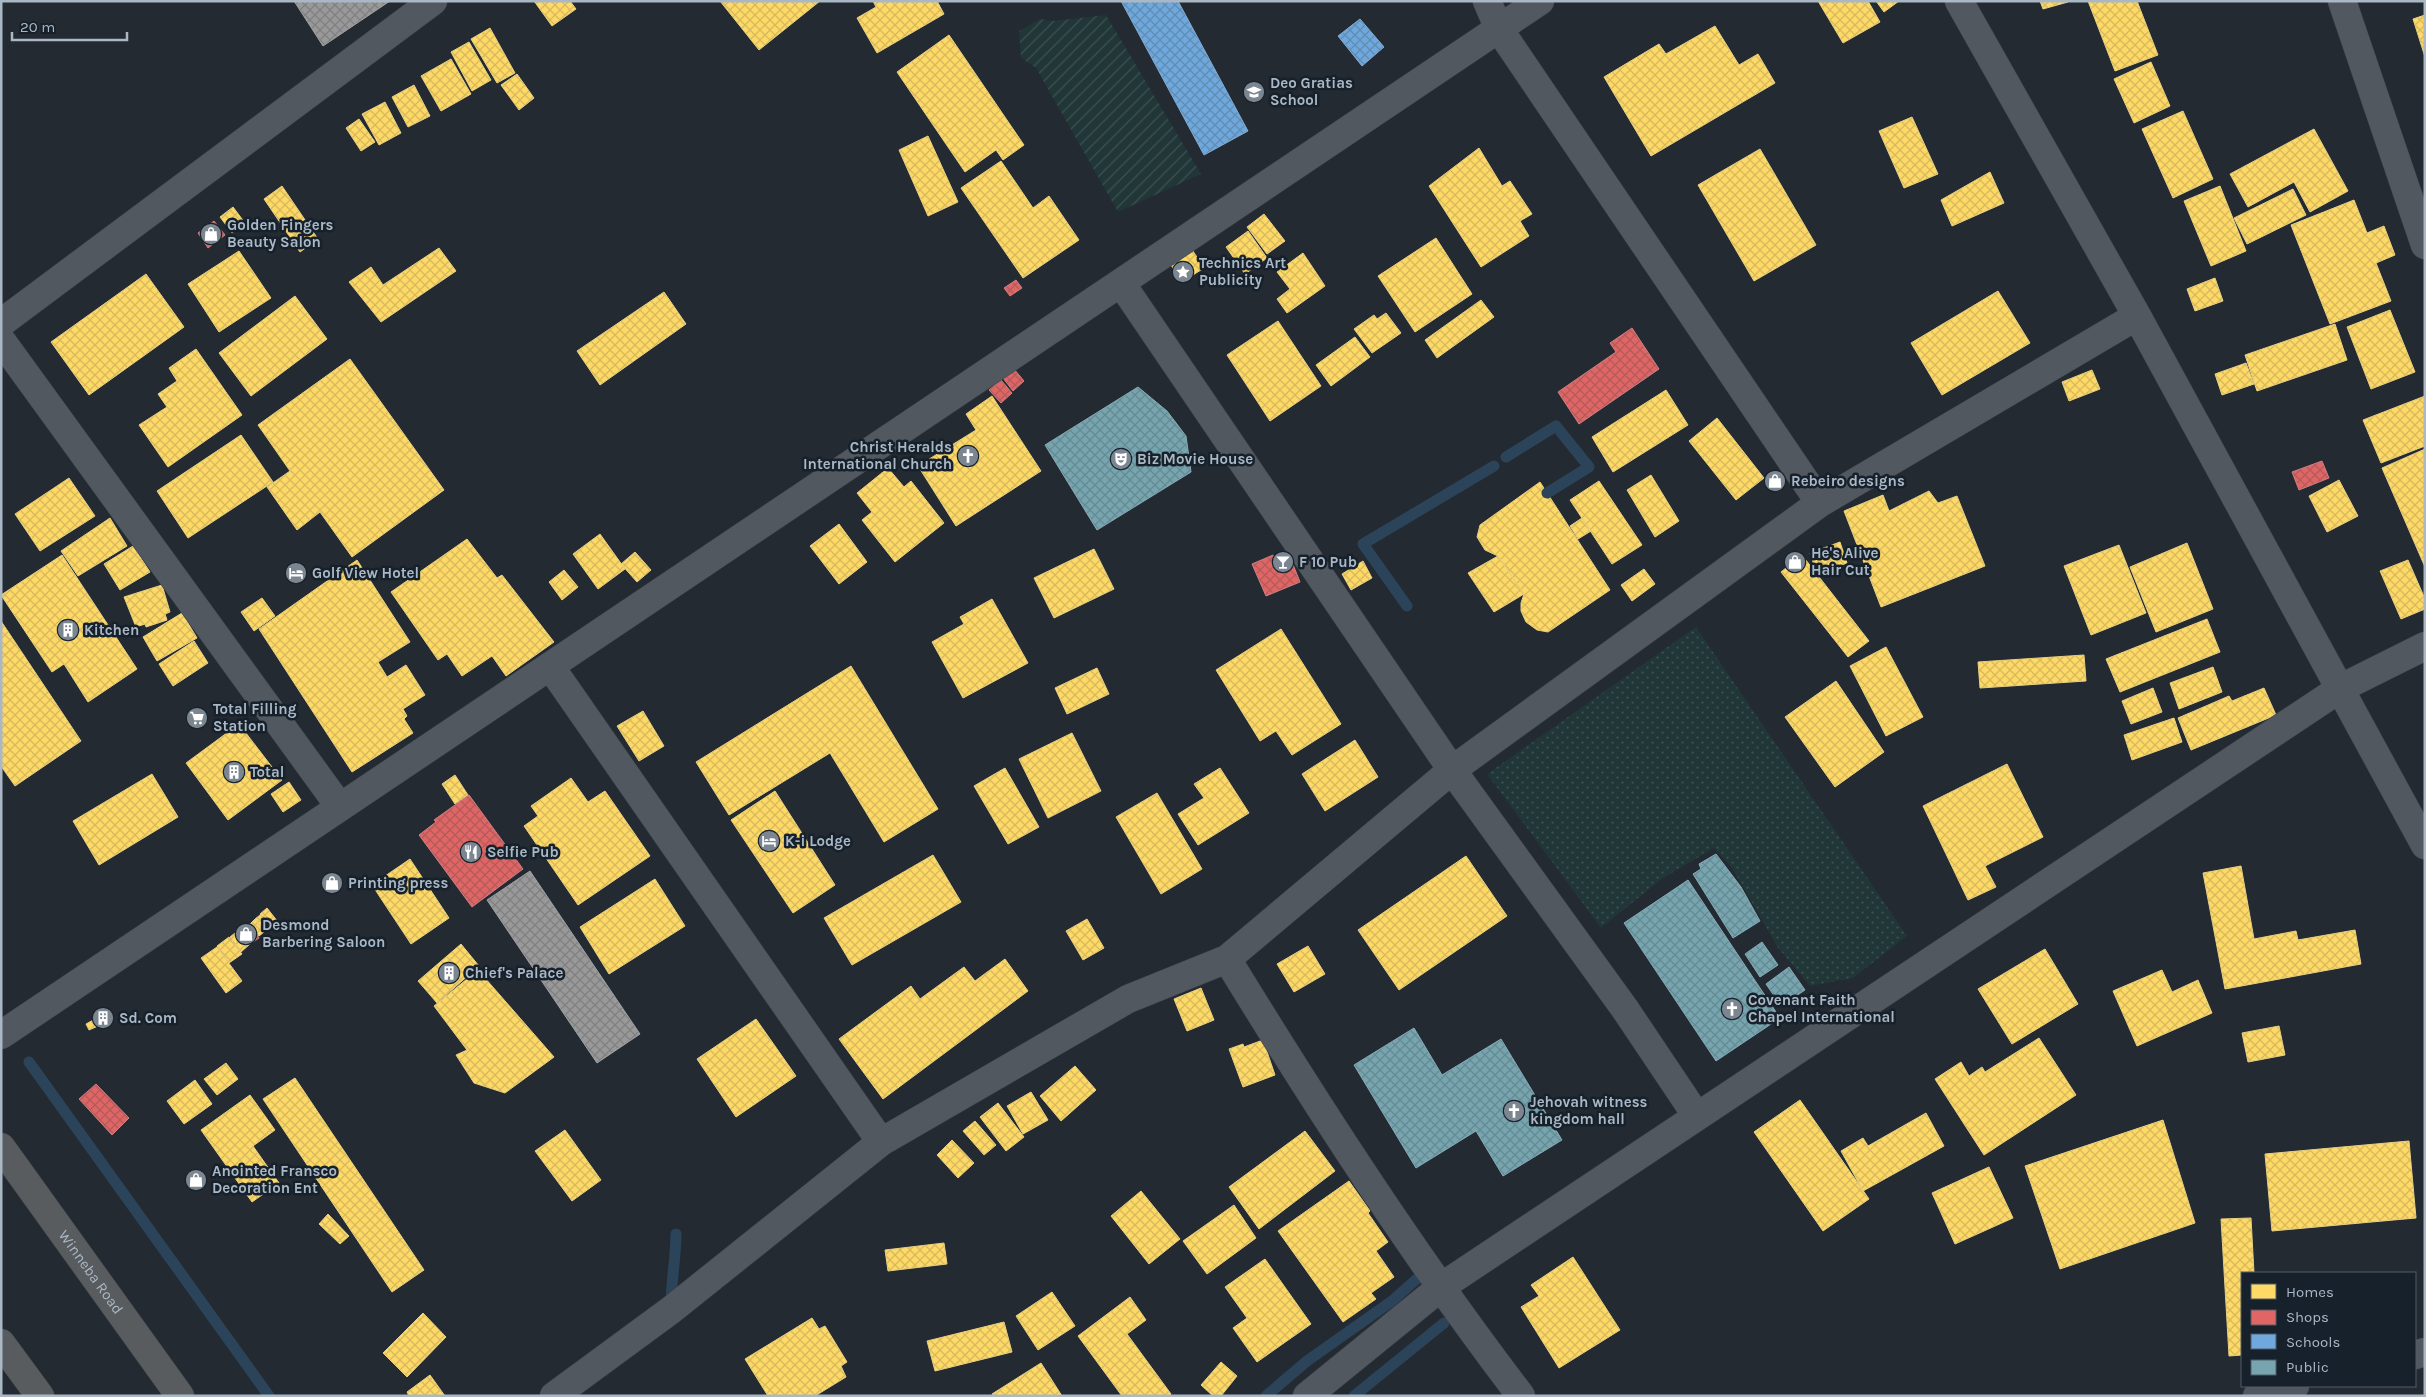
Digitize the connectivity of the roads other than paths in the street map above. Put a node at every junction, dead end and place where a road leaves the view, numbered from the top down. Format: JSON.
{"nodes":[{"id":1,"x":433,"y":1,"type":"edge"},
{"id":2,"x":1487,"y":1,"type":"edge"},
{"id":3,"x":1540,"y":1,"type":"edge"},
{"id":4,"x":1959,"y":1,"type":"edge"},
{"id":5,"x":2342,"y":1,"type":"edge"},
{"id":6,"x":1499,"y":29,"type":"junction"},
{"id":7,"x":2425,"y":245,"type":"edge"},
{"id":8,"x":1121,"y":283,"type":"junction"},
{"id":9,"x":2136,"y":316,"type":"junction"},
{"id":10,"x":1,"y":323,"type":"edge"},
{"id":11,"x":1,"y":340,"type":"edge"},
{"id":12,"x":1820,"y":503,"type":"junction"},
{"id":13,"x":2425,"y":646,"type":"edge"},
{"id":14,"x":550,"y":666,"type":"junction"},
{"id":15,"x":2341,"y":688,"type":"junction"},
{"id":16,"x":1452,"y":770,"type":"junction"},
{"id":17,"x":340,"y":807,"type":"junction"},
{"id":18,"x":2425,"y":845,"type":"edge"},
{"id":19,"x":1227,"y":959,"type":"junction"},
{"id":20,"x":1,"y":1035,"type":"edge"},
{"id":21,"x":1703,"y":1112,"type":"junction"},
{"id":22,"x":881,"y":1142,"type":"junction"},
{"id":23,"x":1,"y":1147,"type":"edge"},
{"id":24,"x":1441,"y":1286,"type":"junction"},
{"id":25,"x":1,"y":1343,"type":"edge"},
{"id":26,"x":2292,"y":1387,"type":"edge"},
{"id":27,"x":40,"y":1396,"type":"edge"},
{"id":28,"x":180,"y":1396,"type":"edge"},
{"id":29,"x":554,"y":1396,"type":"edge"},
{"id":30,"x":1307,"y":1396,"type":"edge"},
{"id":31,"x":1521,"y":1396,"type":"edge"},
{"id":32,"x":2257,"y":1396,"type":"edge"}],
"edges":[{"from":1,"to":10,"type":"street"},
{"from":2,"to":6,"type":"street"},
{"from":3,"to":6,"type":"street"},
{"from":4,"to":9,"type":"street"},
{"from":5,"to":7,"type":"street"},
{"from":6,"to":8,"type":"street"},
{"from":6,"to":12,"type":"street"},
{"from":8,"to":14,"type":"street"},
{"from":8,"to":16,"type":"street"},
{"from":9,"to":12,"type":"street"},
{"from":9,"to":15,"type":"street"},
{"from":11,"to":17,"type":"street"},
{"from":12,"to":16,"type":"street"},
{"from":13,"to":15,"type":"street"},
{"from":14,"to":17,"type":"street"},
{"from":14,"to":22,"type":"street"},
{"from":15,"to":18,"type":"street"},
{"from":15,"to":21,"type":"street"},
{"from":16,"to":19,"type":"street"},
{"from":16,"to":21,"type":"street"},
{"from":17,"to":20,"type":"street"},
{"from":19,"to":22,"type":"street"},
{"from":19,"to":24,"type":"street"},
{"from":21,"to":24,"type":"street"},
{"from":22,"to":29,"type":"street"},
{"from":23,"to":28,"type":"highway","name":"Winneba Road"},
{"from":24,"to":30,"type":"street"},
{"from":24,"to":31,"type":"street"},
{"from":25,"to":27,"type":"highway"},
{"from":26,"to":32,"type":"street"}]}
